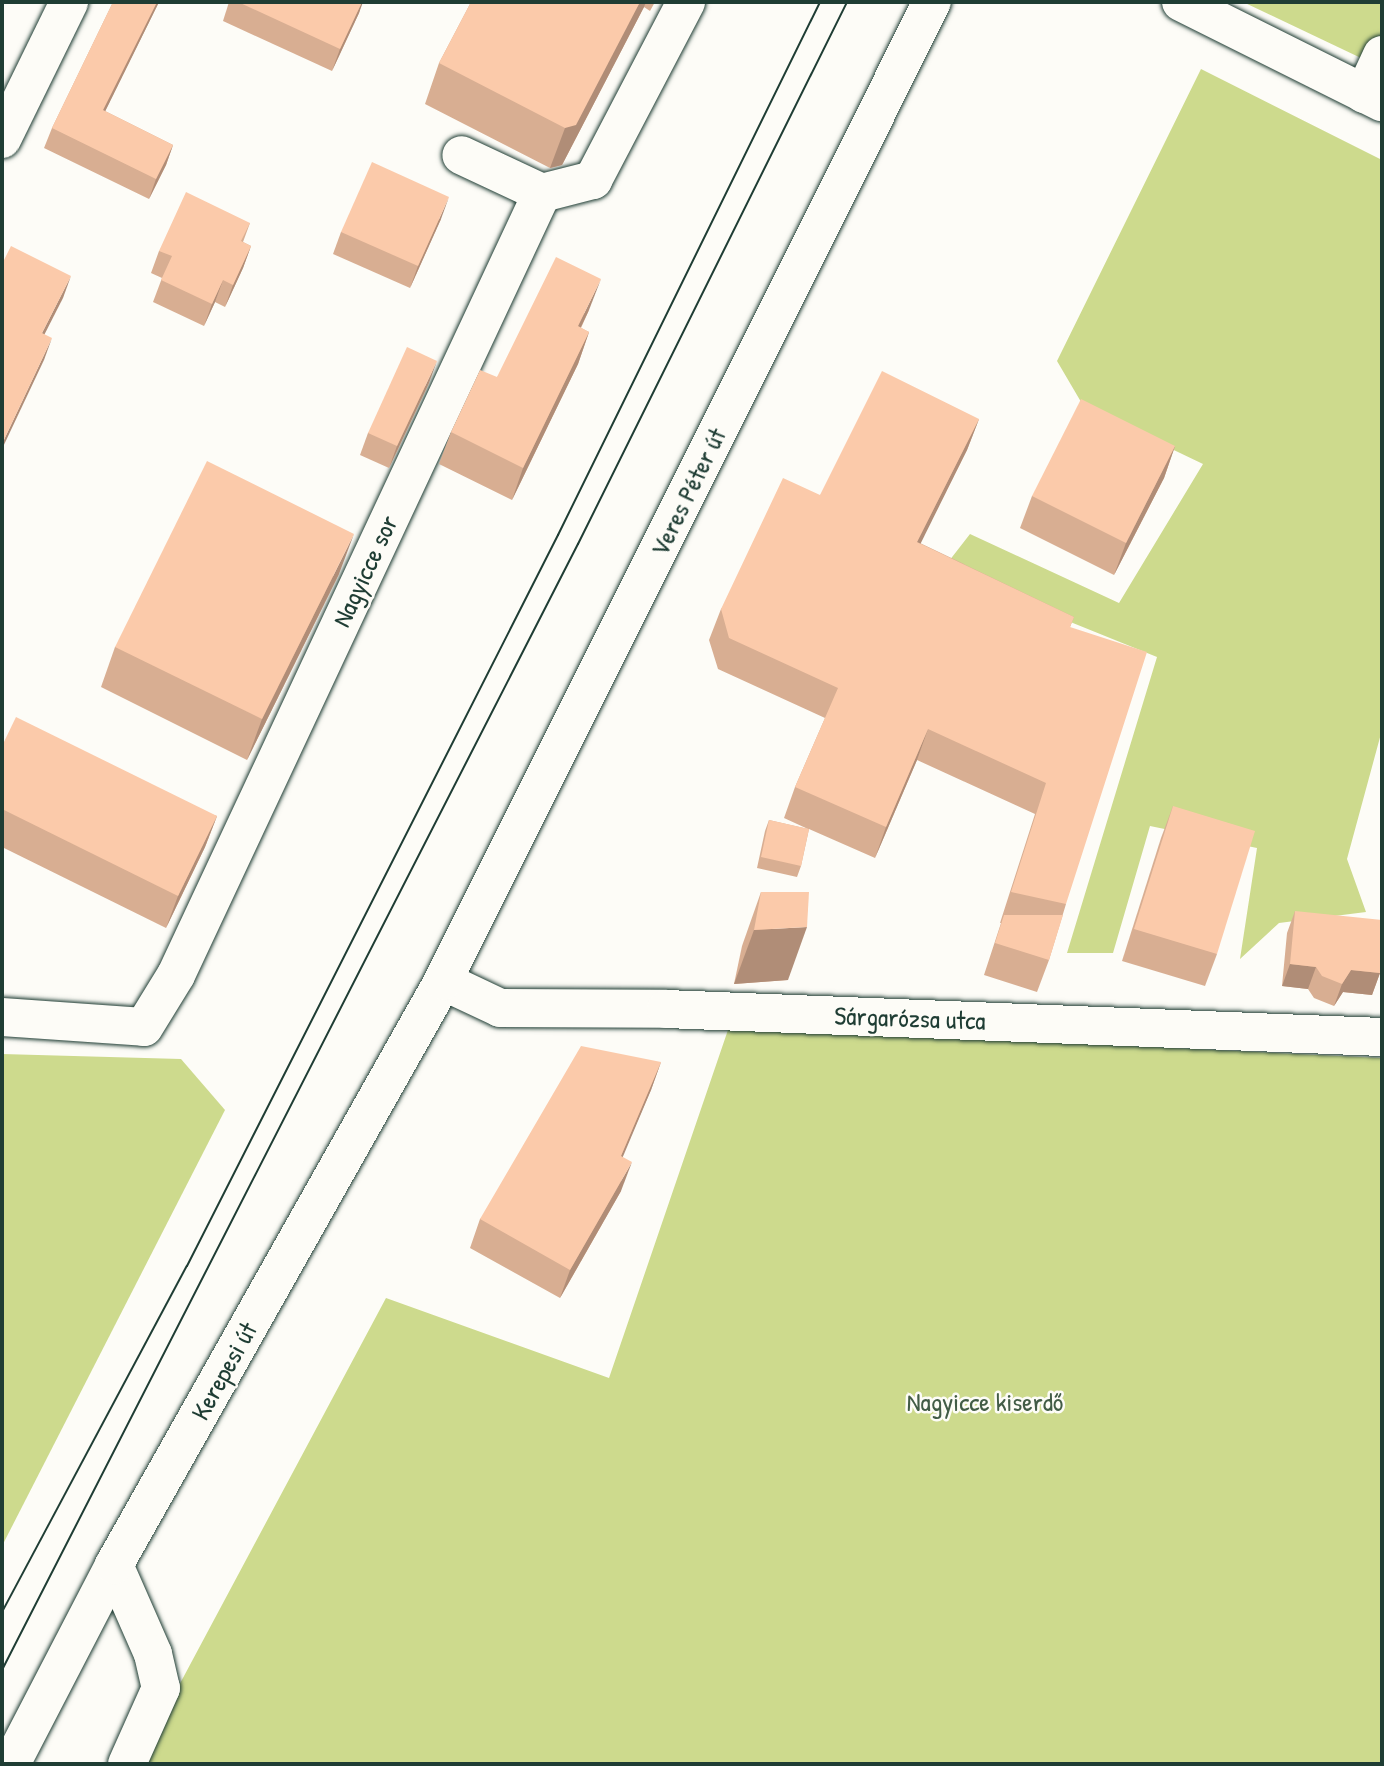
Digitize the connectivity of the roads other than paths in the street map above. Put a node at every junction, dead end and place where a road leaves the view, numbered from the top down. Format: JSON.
{"nodes":[{"id":1,"x":69,"y":2,"type":"edge"},
{"id":2,"x":686,"y":2,"type":"edge"},
{"id":3,"x":932,"y":2,"type":"edge"},
{"id":4,"x":1181,"y":2,"type":"edge"},
{"id":5,"x":1382,"y":55,"type":"edge"},
{"id":6,"x":1373,"y":98,"type":"edge"},
{"id":7,"x":2,"y":139,"type":"edge"},
{"id":8,"x":461,"y":155,"type":"dead end"},
{"id":9,"x":542,"y":193,"type":"junction"},
{"id":10,"x":443,"y":981,"type":"junction"},
{"id":11,"x":2,"y":1017,"type":"edge"},
{"id":12,"x":1382,"y":1037,"type":"edge"},
{"id":13,"x":114,"y":1565,"type":"junction"},
{"id":14,"x":11,"y":1764,"type":"edge"},
{"id":15,"x":127,"y":1764,"type":"edge"}],
"edges":[{"from":1,"to":7,"type":"street"},
{"from":2,"to":9,"type":"street"},
{"from":3,"to":10,"type":"street","name":"Veres Péter út"},
{"from":4,"to":6,"type":"street"},
{"from":5,"to":6,"type":"street"},
{"from":8,"to":9,"type":"street"},
{"from":9,"to":11,"type":"street","name":"Nagyicce sor"},
{"from":10,"to":12,"type":"street","name":"Sárgarózsa utca"},
{"from":10,"to":13,"type":"street","name":"Kerepesi út"},
{"from":13,"to":14,"type":"street","name":"Kerepesi út"},
{"from":13,"to":15,"type":"street"}]}
